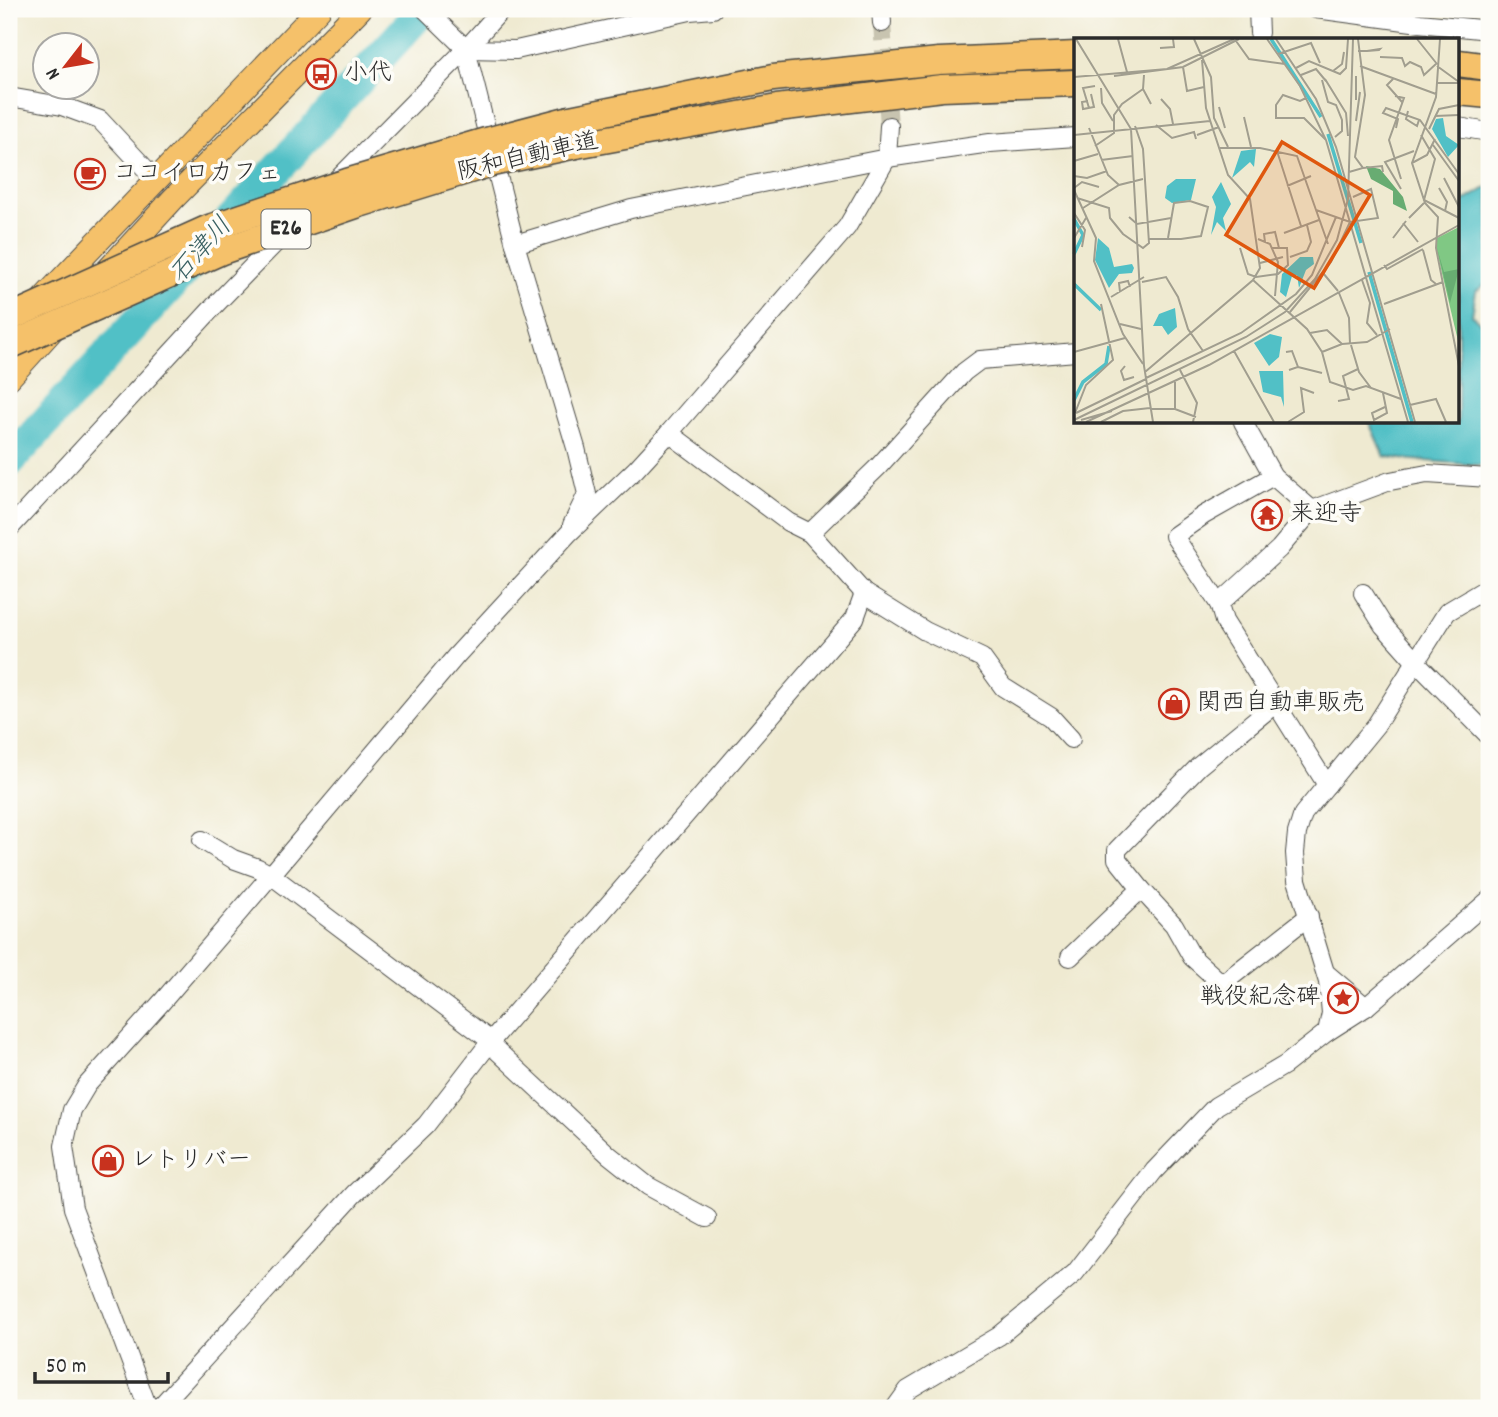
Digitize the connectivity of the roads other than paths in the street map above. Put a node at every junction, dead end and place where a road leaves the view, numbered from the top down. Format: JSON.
{"nodes":[{"id":1,"x":319,"y":9,"type":"edge"},
{"id":2,"x":360,"y":9,"type":"edge"},
{"id":3,"x":425,"y":9,"type":"edge"},
{"id":4,"x":502,"y":9,"type":"edge"},
{"id":5,"x":713,"y":9,"type":"edge"},
{"id":6,"x":1258,"y":9,"type":"edge"},
{"id":7,"x":1316,"y":9,"type":"edge"},
{"id":8,"x":1489,"y":30,"type":"edge"},
{"id":9,"x":1259,"y":33,"type":"dead end"},
{"id":10,"x":466,"y":49,"type":"junction"},
{"id":11,"x":1074,"y":55,"type":"edge"},
{"id":12,"x":1460,"y":63,"type":"edge"},
{"id":13,"x":1489,"y":67,"type":"edge"},
{"id":14,"x":1074,"y":83,"type":"edge"},
{"id":15,"x":1460,"y":92,"type":"edge"},
{"id":16,"x":1489,"y":95,"type":"edge"},
{"id":17,"x":9,"y":97,"type":"edge"},
{"id":18,"x":889,"y":126,"type":"tunnel mouth"},
{"id":19,"x":1460,"y":127,"type":"edge"},
{"id":20,"x":573,"y":132,"type":"junction"},
{"id":21,"x":1489,"y":132,"type":"edge"},
{"id":22,"x":1074,"y":137,"type":"edge"},
{"id":23,"x":887,"y":158,"type":"junction"},
{"id":24,"x":155,"y":179,"type":"junction"},
{"id":25,"x":515,"y":244,"type":"junction"},
{"id":26,"x":9,"y":318,"type":"edge"},
{"id":27,"x":9,"y":334,"type":"edge"},
{"id":28,"x":9,"y":346,"type":"edge"},
{"id":29,"x":1074,"y":352,"type":"edge"},
{"id":30,"x":9,"y":378,"type":"edge"},
{"id":31,"x":1244,"y":424,"type":"edge"},
{"id":32,"x":669,"y":433,"type":"junction"},
{"id":33,"x":1273,"y":476,"type":"junction"},
{"id":34,"x":1489,"y":478,"type":"edge"},
{"id":35,"x":1312,"y":510,"type":"junction"},
{"id":36,"x":9,"y":529,"type":"edge"},
{"id":37,"x":569,"y":533,"type":"junction"},
{"id":38,"x":810,"y":533,"type":"junction"},
{"id":39,"x":1489,"y":587,"type":"edge"},
{"id":40,"x":864,"y":593,"type":"junction"},
{"id":41,"x":1363,"y":593,"type":"dead end"},
{"id":42,"x":1219,"y":604,"type":"junction"},
{"id":43,"x":1416,"y":662,"type":"junction"},
{"id":44,"x":1276,"y":704,"type":"junction"},
{"id":45,"x":1489,"y":736,"type":"edge"},
{"id":46,"x":1071,"y":739,"type":"dead end"},
{"id":47,"x":1327,"y":785,"type":"junction"},
{"id":48,"x":202,"y":840,"type":"dead end"},
{"id":49,"x":271,"y":875,"type":"junction"},
{"id":50,"x":1141,"y":889,"type":"junction"},
{"id":51,"x":1489,"y":900,"type":"edge"},
{"id":52,"x":1309,"y":916,"type":"junction"},
{"id":53,"x":1070,"y":957,"type":"dead end"},
{"id":54,"x":1326,"y":973,"type":"junction"},
{"id":55,"x":1367,"y":1007,"type":"junction"},
{"id":56,"x":1327,"y":1031,"type":"junction"},
{"id":57,"x":491,"y":1042,"type":"junction"},
{"id":58,"x":707,"y":1218,"type":"dead end"},
{"id":59,"x":148,"y":1408,"type":"edge"},
{"id":60,"x":159,"y":1408,"type":"edge"},
{"id":61,"x":895,"y":1408,"type":"edge"}],
"edges":[{"from":1,"to":24,"type":"main road"},
{"from":2,"to":30,"type":"main road"},
{"from":3,"to":10,"type":"street"},
{"from":4,"to":10,"type":"street"},
{"from":5,"to":10,"type":"street"},
{"from":6,"to":9,"type":"street"},
{"from":7,"to":8,"type":"street"},
{"from":10,"to":25,"type":"street"},
{"from":10,"to":36,"type":"street"},
{"from":11,"to":20,"type":"highway","name":"阪和自動車道","number":"E26"},
{"from":12,"to":13,"type":"highway"},
{"from":14,"to":20,"type":"highway","name":"阪和自動車道","number":"E26"},
{"from":15,"to":16,"type":"highway"},
{"from":17,"to":24,"type":"street"},
{"from":18,"to":23,"type":"street"},
{"from":19,"to":21,"type":"street"},
{"from":20,"to":26,"type":"highway","name":"阪和自動車道","number":"E26","bridge":true},
{"from":20,"to":28,"type":"highway","name":"阪和自動車道","number":"E26","bridge":true},
{"from":22,"to":23,"type":"street"},
{"from":23,"to":25,"type":"street"},
{"from":23,"to":32,"type":"street"},
{"from":24,"to":27,"type":"main road"},
{"from":25,"to":37,"type":"street"},
{"from":29,"to":38,"type":"street"},
{"from":31,"to":33,"type":"street"},
{"from":32,"to":37,"type":"street"},
{"from":32,"to":38,"type":"street"},
{"from":33,"to":35,"type":"street"},
{"from":33,"to":42,"type":"street"},
{"from":34,"to":35,"type":"street"},
{"from":35,"to":42,"type":"street"},
{"from":37,"to":49,"type":"street"},
{"from":38,"to":40,"type":"street"},
{"from":39,"to":43,"type":"street"},
{"from":40,"to":46,"type":"street"},
{"from":40,"to":57,"type":"street"},
{"from":41,"to":43,"type":"street"},
{"from":42,"to":44,"type":"street"},
{"from":43,"to":45,"type":"street"},
{"from":43,"to":47,"type":"street"},
{"from":44,"to":47,"type":"street"},
{"from":44,"to":50,"type":"street"},
{"from":47,"to":52,"type":"street"},
{"from":48,"to":49,"type":"street"},
{"from":49,"to":57,"type":"street"},
{"from":49,"to":59,"type":"street"},
{"from":50,"to":52,"type":"street"},
{"from":50,"to":53,"type":"street"},
{"from":51,"to":55,"type":"street"},
{"from":52,"to":54,"type":"street"},
{"from":54,"to":55,"type":"street"},
{"from":54,"to":56,"type":"street"},
{"from":55,"to":56,"type":"street"},
{"from":56,"to":61,"type":"street"},
{"from":57,"to":58,"type":"street"},
{"from":57,"to":60,"type":"street"}]}
